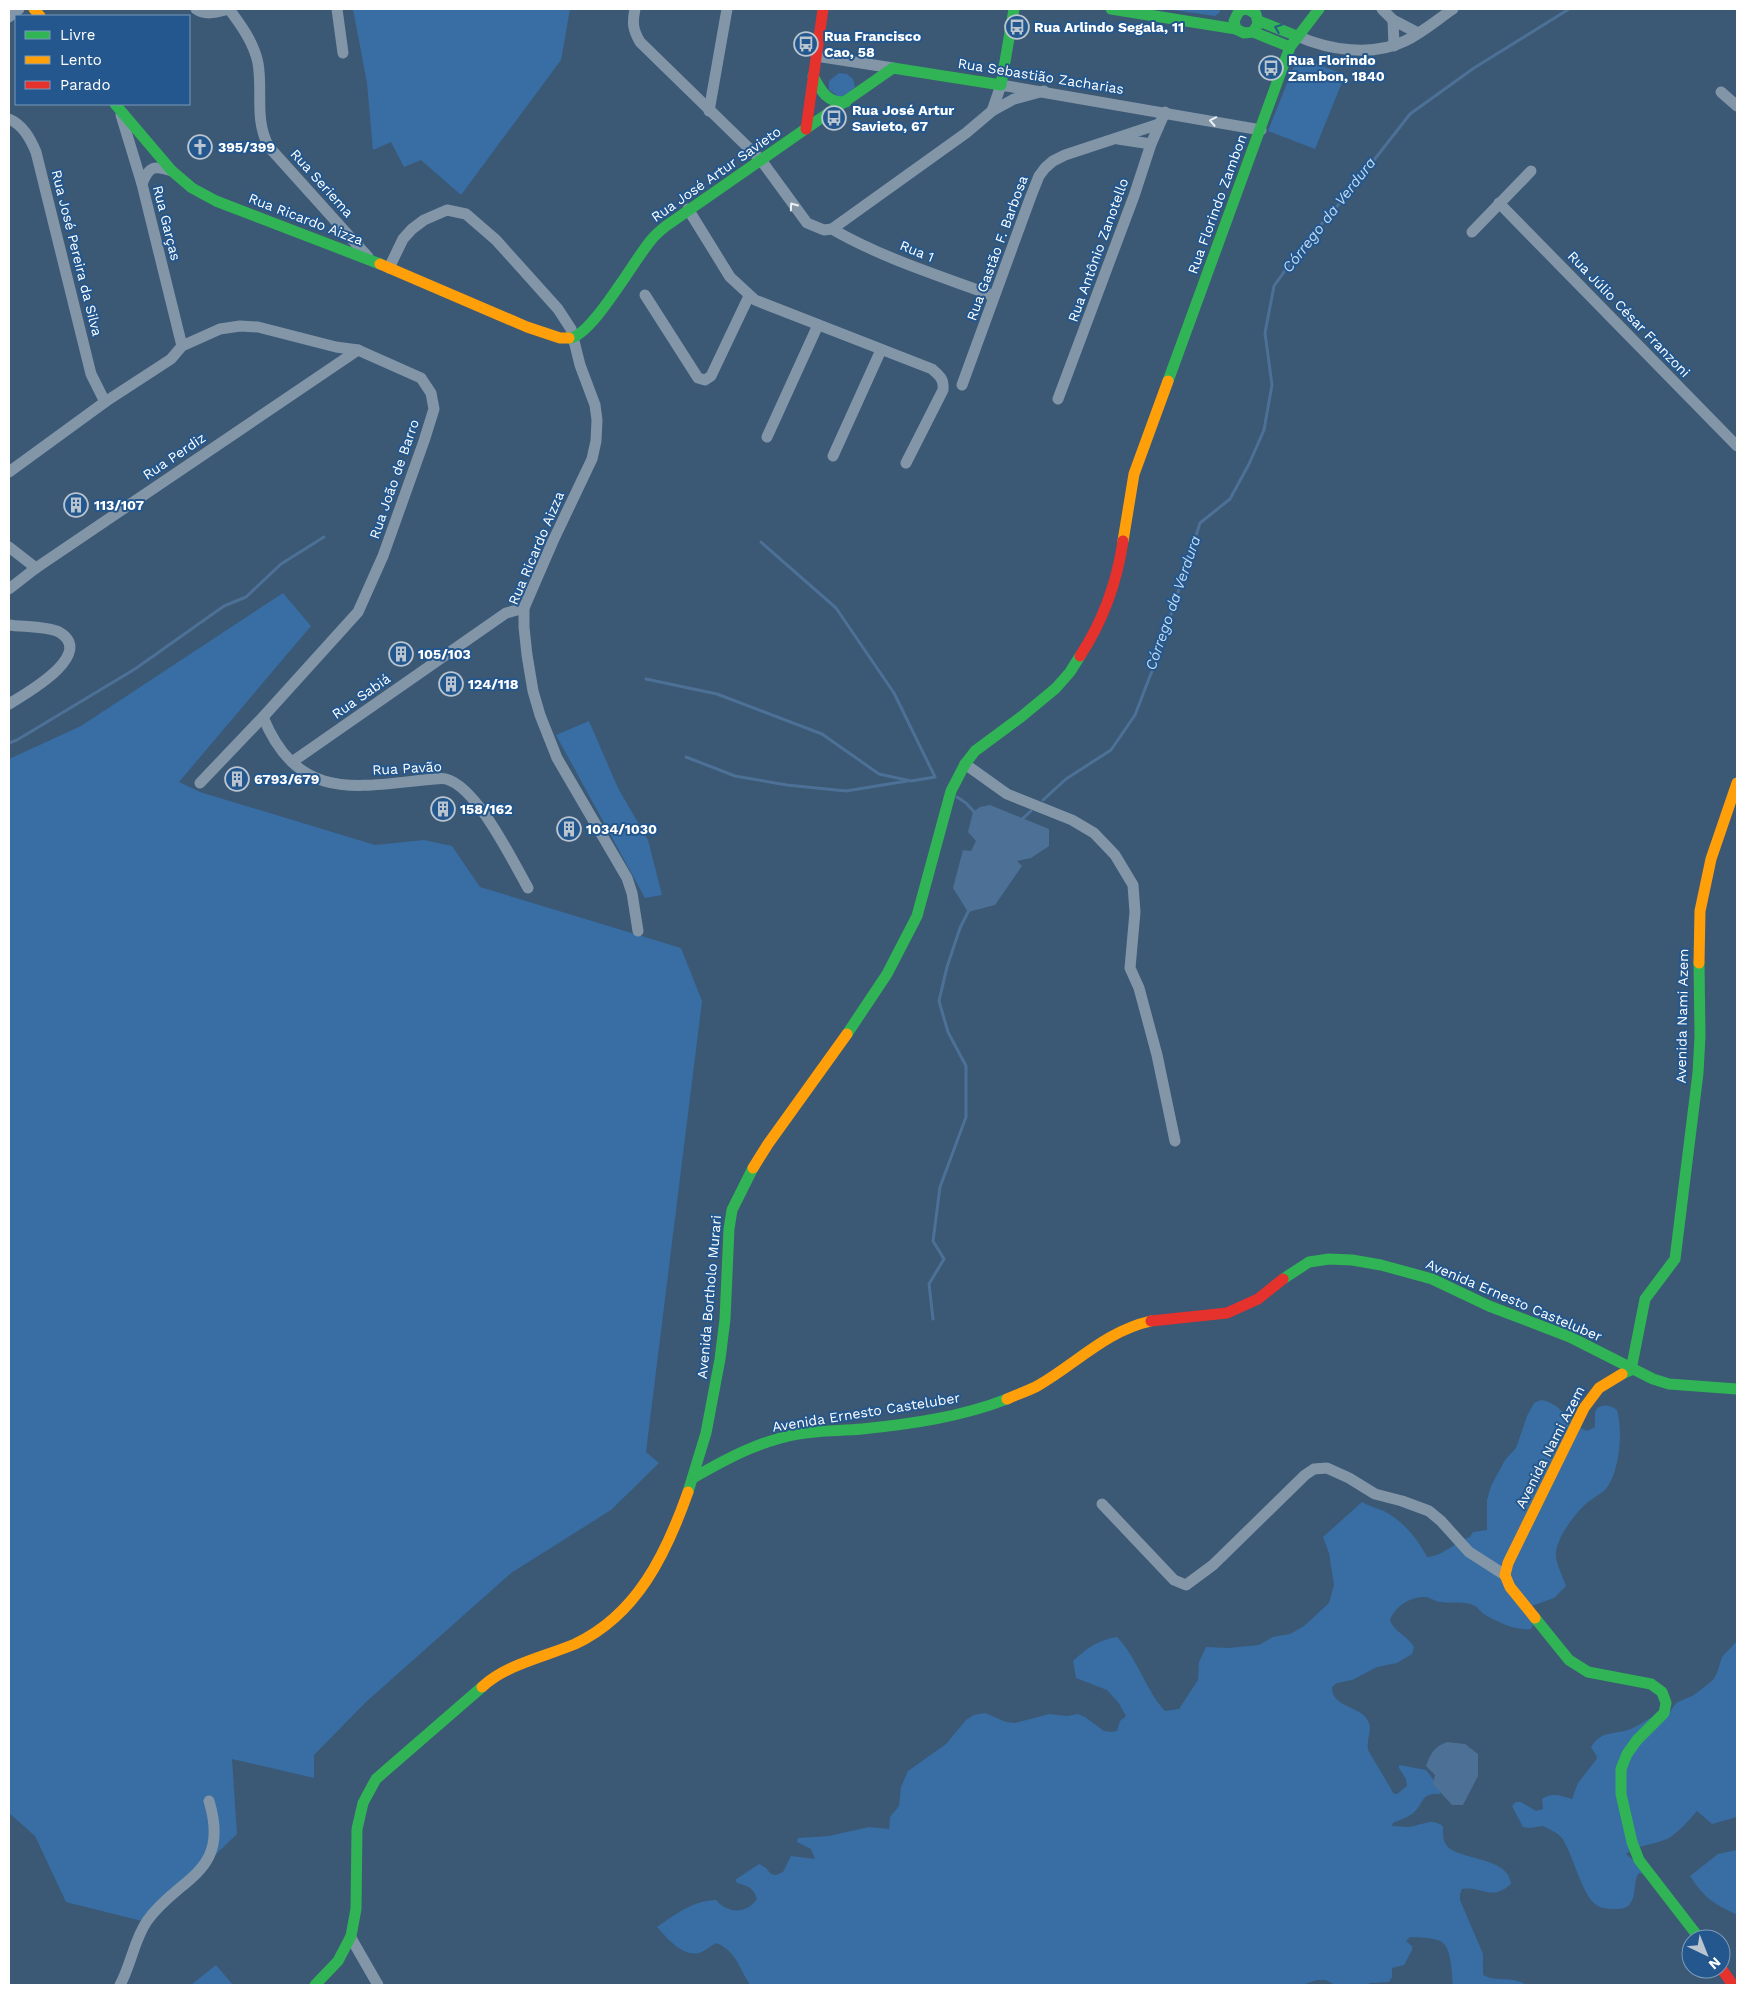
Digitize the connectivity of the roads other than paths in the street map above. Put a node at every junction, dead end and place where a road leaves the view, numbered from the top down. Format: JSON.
{"nodes":[{"id":1,"x":19,"y":9,"type":"edge"},
{"id":2,"x":196,"y":9,"type":"edge"},
{"id":3,"x":229,"y":9,"type":"edge"},
{"id":4,"x":337,"y":9,"type":"edge"},
{"id":5,"x":635,"y":9,"type":"edge"},
{"id":6,"x":727,"y":9,"type":"edge"},
{"id":7,"x":823,"y":9,"type":"edge"},
{"id":8,"x":1014,"y":9,"type":"edge"},
{"id":9,"x":1111,"y":9,"type":"edge"},
{"id":10,"x":1242,"y":9,"type":"edge"},
{"id":11,"x":1247,"y":9,"type":"edge"},
{"id":12,"x":1319,"y":9,"type":"edge"},
{"id":13,"x":1382,"y":9,"type":"edge"},
{"id":14,"x":1453,"y":9,"type":"edge"},
{"id":15,"x":9,"y":18,"type":"edge"},
{"id":16,"x":1393,"y":20,"type":"junction"},
{"id":17,"x":1259,"y":21,"type":"junction"},
{"id":18,"x":1236,"y":29,"type":"junction"},
{"id":19,"x":1253,"y":32,"type":"junction"},
{"id":20,"x":1418,"y":33,"type":"junction"},
{"id":21,"x":1297,"y":36,"type":"junction"},
{"id":22,"x":1310,"y":42,"type":"junction"},
{"id":23,"x":1394,"y":46,"type":"junction"},
{"id":24,"x":1290,"y":47,"type":"junction"},
{"id":25,"x":343,"y":53,"type":"dead end"},
{"id":26,"x":816,"y":56,"type":"junction"},
{"id":27,"x":893,"y":68,"type":"junction"},
{"id":28,"x":813,"y":76,"type":"junction"},
{"id":29,"x":1002,"y":85,"type":"junction"},
{"id":30,"x":1044,"y":92,"type":"junction"},
{"id":31,"x":1721,"y":92,"type":"dead end"},
{"id":32,"x":846,"y":102,"type":"junction"},
{"id":33,"x":117,"y":106,"type":"edge"},
{"id":34,"x":1737,"y":106,"type":"edge"},
{"id":35,"x":709,"y":111,"type":"junction"},
{"id":36,"x":992,"y":111,"type":"junction"},
{"id":37,"x":1165,"y":112,"type":"junction"},
{"id":38,"x":9,"y":119,"type":"edge"},
{"id":39,"x":1159,"y":124,"type":"junction"},
{"id":40,"x":806,"y":129,"type":"junction"},
{"id":41,"x":1261,"y":130,"type":"junction"},
{"id":42,"x":1118,"y":139,"type":"junction"},
{"id":43,"x":1152,"y":144,"type":"junction"},
{"id":44,"x":761,"y":160,"type":"junction"},
{"id":45,"x":172,"y":171,"type":"junction"},
{"id":46,"x":1532,"y":171,"type":"dead end"},
{"id":47,"x":142,"y":184,"type":"junction"},
{"id":48,"x":1499,"y":203,"type":"junction"},
{"id":49,"x":688,"y":210,"type":"junction"},
{"id":50,"x":832,"y":229,"type":"junction"},
{"id":51,"x":1472,"y":232,"type":"dead end"},
{"id":52,"x":371,"y":260,"type":"junction"},
{"id":53,"x":389,"y":268,"type":"junction"},
{"id":54,"x":644,"y":294,"type":"dead end"},
{"id":55,"x":749,"y":296,"type":"junction"},
{"id":56,"x":994,"y":296,"type":"junction"},
{"id":57,"x":818,"y":325,"type":"junction"},
{"id":58,"x":578,"y":335,"type":"junction"},
{"id":59,"x":182,"y":346,"type":"junction"},
{"id":60,"x":358,"y":350,"type":"junction"},
{"id":61,"x":881,"y":350,"type":"junction"},
{"id":62,"x":962,"y":385,"type":"dead end"},
{"id":63,"x":1058,"y":399,"type":"dead end"},
{"id":64,"x":106,"y":402,"type":"junction"},
{"id":65,"x":1153,"y":416,"type":"joint"},
{"id":66,"x":767,"y":437,"type":"dead end"},
{"id":67,"x":1737,"y":446,"type":"edge"},
{"id":68,"x":833,"y":456,"type":"dead end"},
{"id":69,"x":906,"y":463,"type":"dead end"},
{"id":70,"x":9,"y":472,"type":"edge"},
{"id":71,"x":9,"y":548,"type":"edge"},
{"id":72,"x":36,"y":568,"type":"junction"},
{"id":73,"x":9,"y":589,"type":"edge"},
{"id":74,"x":524,"y":608,"type":"junction"},
{"id":75,"x":9,"y":625,"type":"edge"},
{"id":76,"x":9,"y":704,"type":"edge"},
{"id":77,"x":263,"y":717,"type":"junction"},
{"id":78,"x":292,"y":762,"type":"junction"},
{"id":79,"x":965,"y":764,"type":"junction"},
{"id":80,"x":200,"y":783,"type":"dead end"},
{"id":81,"x":1737,"y":783,"type":"edge"},
{"id":82,"x":528,"y":888,"type":"dead end"},
{"id":83,"x":638,"y":932,"type":"dead end"},
{"id":84,"x":1175,"y":1141,"type":"dead end"},
{"id":85,"x":1631,"y":1370,"type":"junction"},
{"id":86,"x":1737,"y":1389,"type":"edge"},
{"id":87,"x":693,"y":1478,"type":"junction"},
{"id":88,"x":1102,"y":1504,"type":"dead end"},
{"id":89,"x":1505,"y":1575,"type":"junction"},
{"id":90,"x":209,"y":1801,"type":"dead end"},
{"id":91,"x":1692,"y":1929,"type":"edge"},
{"id":92,"x":351,"y":1938,"type":"junction"},
{"id":93,"x":120,"y":1985,"type":"edge"},
{"id":94,"x":315,"y":1985,"type":"edge"},
{"id":95,"x":378,"y":1985,"type":"edge"}],
"edges":[{"from":1,"to":15,"type":"street"},
{"from":2,"to":3,"type":"street"},
{"from":3,"to":52,"type":"street","name":"Rua Seriema"},
{"from":4,"to":25,"type":"street"},
{"from":5,"to":35,"type":"street","name":"Rua 1"},
{"from":6,"to":35,"type":"street"},
{"from":7,"to":26,"type":"street"},
{"from":8,"to":29,"type":"street"},
{"from":9,"to":18,"type":"street"},
{"from":10,"to":11,"type":"street"},
{"from":10,"to":18,"type":"street"},
{"from":11,"to":17,"type":"street"},
{"from":12,"to":21,"type":"street","name":"Rua Florindo Zambon"},
{"from":13,"to":16,"type":"street"},
{"from":14,"to":20,"type":"street"},
{"from":16,"to":20,"type":"street"},
{"from":16,"to":23,"type":"street"},
{"from":17,"to":19,"type":"street"},
{"from":21,"to":17,"type":"street","one_way":true},
{"from":18,"to":19,"type":"street"},
{"from":19,"to":24,"type":"street"},
{"from":20,"to":23,"type":"street"},
{"from":21,"to":22,"type":"street"},
{"from":21,"to":24,"type":"street","name":"Rua Florindo Zambon"},
{"from":22,"to":23,"type":"street"},
{"from":22,"to":24,"type":"street"},
{"from":24,"to":41,"type":"street","name":"Rua Florindo Zambon"},
{"from":26,"to":27,"type":"street","name":"Rua Sebastião Zacharias"},
{"from":26,"to":28,"type":"street"},
{"from":27,"to":29,"type":"street","name":"Rua Sebastião Zacharias"},
{"from":27,"to":32,"type":"street","name":"Rua José Artur Savieto"},
{"from":28,"to":32,"type":"street"},
{"from":28,"to":40,"type":"street"},
{"from":29,"to":30,"type":"street","name":"Rua Sebastião Zacharias"},
{"from":29,"to":36,"type":"street"},
{"from":30,"to":36,"type":"street"},
{"from":30,"to":37,"type":"street","name":"Rua Sebastião Zacharias"},
{"from":31,"to":34,"type":"street"},
{"from":32,"to":40,"type":"street","name":"Rua José Artur Savieto"},
{"from":33,"to":45,"type":"street","name":"Rua Ricardo Aizza"},
{"from":33,"to":47,"type":"street","name":"Rua Garças"},
{"from":35,"to":44,"type":"street","name":"Rua 1"},
{"from":36,"to":50,"type":"street"},
{"from":37,"to":39,"type":"street","name":"Rua Antônio Zanotello"},
{"from":41,"to":37,"type":"street","name":"Rua Sebastião Zacharias","one_way":true},
{"from":38,"to":64,"type":"street","name":"Rua José Pereira da Silva"},
{"from":39,"to":42,"type":"street","name":"Rua Gastão F. Barbosa"},
{"from":39,"to":43,"type":"street","name":"Rua Antônio Zanotello"},
{"from":40,"to":44,"type":"street","name":"Rua José Artur Savieto"},
{"from":41,"to":65,"type":"street","name":"Rua Florindo Zambon"},
{"from":42,"to":43,"type":"street"},
{"from":42,"to":56,"type":"street","name":"Rua Gastão F. Barbosa"},
{"from":43,"to":63,"type":"street","name":"Rua Antônio Zanotello"},
{"from":44,"to":49,"type":"street","name":"Rua José Artur Savieto"},
{"from":50,"to":44,"type":"street","name":"Rua 1","one_way":true},
{"from":45,"to":47,"type":"street"},
{"from":45,"to":52,"type":"street","name":"Rua Ricardo Aizza"},
{"from":46,"to":48,"type":"street"},
{"from":47,"to":59,"type":"street","name":"Rua Garças"},
{"from":48,"to":51,"type":"street"},
{"from":48,"to":67,"type":"street","name":"Rua Júlio César Franzoni"},
{"from":49,"to":55,"type":"street"},
{"from":49,"to":58,"type":"street","name":"Rua José Artur Savieto"},
{"from":50,"to":56,"type":"street","name":"Rua 1"},
{"from":52,"to":53,"type":"street","name":"Rua Ricardo Aizza"},
{"from":53,"to":58,"type":"street","name":"Rua Ricardo Aizza"},
{"from":53,"to":58,"type":"street"},
{"from":54,"to":55,"type":"street"},
{"from":55,"to":57,"type":"street"},
{"from":56,"to":62,"type":"street","name":"Rua Gastão F. Barbosa"},
{"from":57,"to":61,"type":"street"},
{"from":57,"to":66,"type":"street"},
{"from":58,"to":74,"type":"street","name":"Rua Ricardo Aizza"},
{"from":59,"to":60,"type":"street","name":"Rua João de Barro"},
{"from":59,"to":64,"type":"street","name":"Rua João de Barro"},
{"from":60,"to":72,"type":"street","name":"Rua Perdiz"},
{"from":60,"to":77,"type":"street","name":"Rua João de Barro"},
{"from":61,"to":68,"type":"street"},
{"from":61,"to":69,"type":"street"},
{"from":64,"to":70,"type":"street","name":"Rua João de Barro"},
{"from":65,"to":79,"type":"street","name":"Avenida Bortholo Murari"},
{"from":71,"to":72,"type":"street"},
{"from":72,"to":73,"type":"street","name":"Rua Perdiz"},
{"from":74,"to":78,"type":"street","name":"Rua Sabiá"},
{"from":74,"to":83,"type":"street","name":"Rua Ricardo Aizza"},
{"from":75,"to":76,"type":"street"},
{"from":77,"to":78,"type":"street","name":"Rua Pavão"},
{"from":77,"to":80,"type":"street","name":"Rua João de Barro"},
{"from":78,"to":82,"type":"street","name":"Rua Pavão"},
{"from":79,"to":84,"type":"street"},
{"from":79,"to":87,"type":"street","name":"Avenida Bortholo Murari"},
{"from":81,"to":85,"type":"street","name":"Avenida Nami Azem"},
{"from":85,"to":86,"type":"street","name":"Avenida Ernesto Casteluber"},
{"from":85,"to":87,"type":"street","name":"Avenida Ernesto Casteluber"},
{"from":85,"to":89,"type":"street","name":"Avenida Nami Azem"},
{"from":87,"to":92,"type":"street","name":"Avenida Bortholo Murari"},
{"from":88,"to":89,"type":"street"},
{"from":89,"to":91,"type":"street"},
{"from":90,"to":93,"type":"street"},
{"from":92,"to":94,"type":"street","name":"Avenida Bortholo Murari"},
{"from":92,"to":95,"type":"street"}]}
